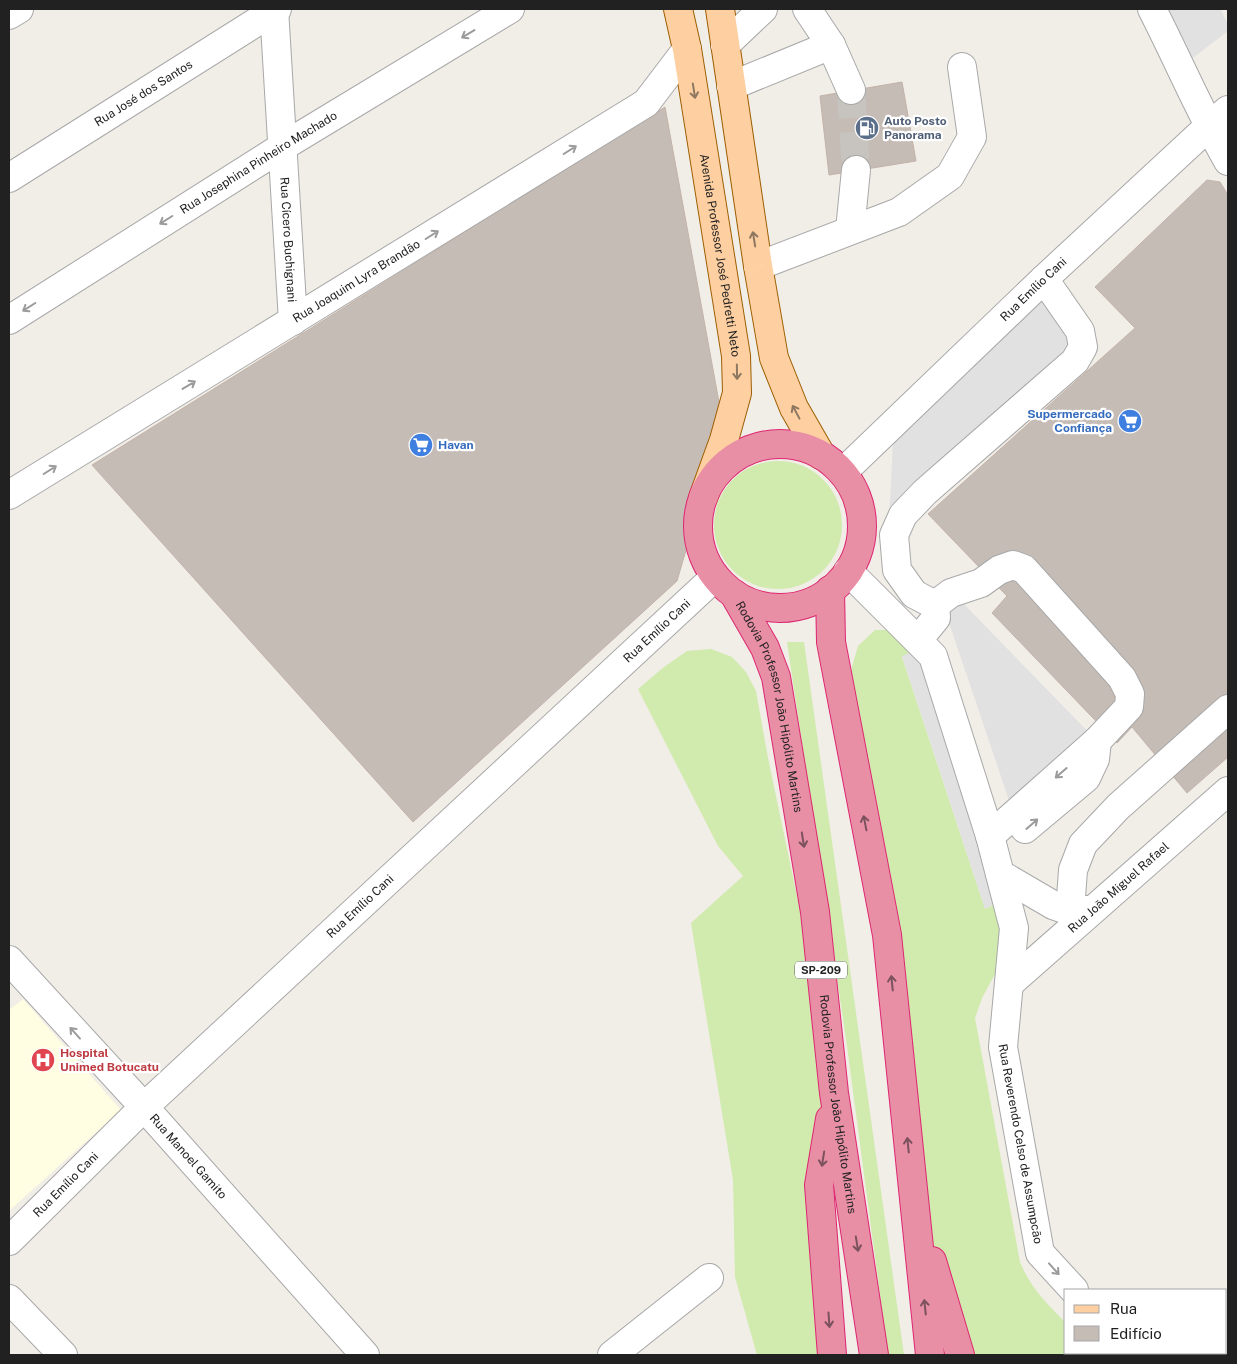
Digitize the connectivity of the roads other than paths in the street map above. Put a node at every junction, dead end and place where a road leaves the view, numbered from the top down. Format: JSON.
{"nodes":[{"id":1,"x":20,"y":9,"type":"edge"},
{"id":2,"x":275,"y":9,"type":"edge"},
{"id":3,"x":510,"y":9,"type":"edge"},
{"id":4,"x":678,"y":9,"type":"edge"},
{"id":5,"x":720,"y":9,"type":"edge"},
{"id":6,"x":763,"y":9,"type":"edge"},
{"id":7,"x":808,"y":9,"type":"edge"},
{"id":8,"x":1152,"y":9,"type":"edge"},
{"id":9,"x":9,"y":15,"type":"edge"},
{"id":10,"x":725,"y":44,"type":"junction"},
{"id":11,"x":831,"y":46,"type":"junction"},
{"id":12,"x":687,"y":49,"type":"junction"},
{"id":13,"x":962,"y":66,"type":"dead end"},
{"id":14,"x":730,"y":86,"type":"junction"},
{"id":15,"x":851,"y":90,"type":"tunnel mouth"},
{"id":16,"x":1218,"y":118,"type":"edge"},
{"id":17,"x":282,"y":147,"type":"junction"},
{"id":18,"x":1228,"y":161,"type":"edge"},
{"id":19,"x":856,"y":170,"type":"tunnel mouth"},
{"id":20,"x":9,"y":178,"type":"edge"},
{"id":21,"x":850,"y":230,"type":"junction"},
{"id":22,"x":758,"y":266,"type":"junction"},
{"id":23,"x":1044,"y":279,"type":"junction"},
{"id":24,"x":9,"y":320,"type":"edge"},
{"id":25,"x":293,"y":321,"type":"junction"},
{"id":26,"x":821,"y":455,"type":"junction"},
{"id":27,"x":843,"y":472,"type":"junction"},
{"id":28,"x":9,"y":495,"type":"edge"},
{"id":29,"x":703,"y":498,"type":"junction"},
{"id":30,"x":839,"y":581,"type":"junction"},
{"id":31,"x":724,"y":585,"type":"junction"},
{"id":32,"x":935,"y":606,"type":"junction"},
{"id":33,"x":918,"y":640,"type":"junction"},
{"id":34,"x":1228,"y":709,"type":"edge"},
{"id":35,"x":1228,"y":791,"type":"edge"},
{"id":36,"x":995,"y":855,"type":"junction"},
{"id":37,"x":1081,"y":911,"type":"junction"},
{"id":38,"x":9,"y":960,"type":"edge"},
{"id":39,"x":1009,"y":984,"type":"junction"},
{"id":40,"x":834,"y":1093,"type":"junction"},
{"id":41,"x":144,"y":1107,"type":"junction"},
{"id":42,"x":913,"y":1196,"type":"junction"},
{"id":43,"x":9,"y":1241,"type":"edge"},
{"id":44,"x":709,"y":1278,"type":"dead end"},
{"id":45,"x":1073,"y":1289,"type":"edge"},
{"id":46,"x":9,"y":1299,"type":"edge"},
{"id":47,"x":63,"y":1355,"type":"edge"},
{"id":48,"x":365,"y":1355,"type":"edge"},
{"id":49,"x":612,"y":1355,"type":"edge"},
{"id":50,"x":832,"y":1355,"type":"edge"},
{"id":51,"x":874,"y":1355,"type":"edge"},
{"id":52,"x":930,"y":1355,"type":"edge"},
{"id":53,"x":960,"y":1355,"type":"edge"}],
"edges":[{"from":1,"to":9,"type":"street"},
{"from":2,"to":17,"type":"street","name":"Rua Cícero Buchignani"},
{"from":2,"to":20,"type":"street","name":"Rua José dos Santos"},
{"from":3,"to":17,"type":"street","name":"Rua Josephina Pinheiro Machado","one_way":true},
{"from":4,"to":12,"type":"main road","name":"Avenida Professor José Pedretti Neto"},
{"from":5,"to":10,"type":"main road"},
{"from":6,"to":10,"type":"street"},
{"from":7,"to":11,"type":"street"},
{"from":8,"to":16,"type":"street"},
{"from":10,"to":14,"type":"main road"},
{"from":11,"to":14,"type":"street"},
{"from":11,"to":15,"type":"street"},
{"from":25,"to":12,"type":"street","name":"Rua Joaquim Lyra Brandão","one_way":true},
{"from":12,"to":29,"type":"main road","name":"Avenida Professor José Pedretti Neto","one_way":true},
{"from":13,"to":21,"type":"street"},
{"from":22,"to":14,"type":"main road","one_way":true},
{"from":16,"to":18,"type":"street"},
{"from":16,"to":23,"type":"street","name":"Rua Emílio Cani"},
{"from":17,"to":24,"type":"street","name":"Rua Josephina Pinheiro Machado","one_way":true},
{"from":17,"to":25,"type":"street","name":"Rua Cícero Buchignani"},
{"from":19,"to":21,"type":"street"},
{"from":21,"to":22,"type":"street"},
{"from":26,"to":22,"type":"main road","one_way":true},
{"from":23,"to":27,"type":"street","name":"Rua Emílio Cani"},
{"from":23,"to":32,"type":"street"},
{"from":28,"to":25,"type":"street","name":"Rua Joaquim Lyra Brandão","one_way":true},
{"from":26,"to":27,"type":"highway"},
{"from":26,"to":29,"type":"highway"},
{"from":27,"to":30,"type":"highway"},
{"from":29,"to":31,"type":"highway"},
{"from":30,"to":31,"type":"highway"},
{"from":30,"to":33,"type":"street","name":"Rua Reverendo Celso de Assumpcão"},
{"from":42,"to":30,"type":"highway","one_way":true},
{"from":31,"to":40,"type":"highway","name":"Rodovia Professor João Hipólito Martins","number":"SP-209","one_way":true},
{"from":31,"to":41,"type":"street","name":"Rua Emílio Cani"},
{"from":32,"to":33,"type":"street"},
{"from":32,"to":36,"type":"street"},
{"from":33,"to":36,"type":"street","name":"Rua Reverendo Celso de Assumpcão"},
{"from":34,"to":37,"type":"street"},
{"from":35,"to":37,"type":"street","name":"Rua João Miguel Rafael"},
{"from":36,"to":37,"type":"street"},
{"from":36,"to":39,"type":"street","name":"Rua Reverendo Celso de Assumpcão"},
{"from":37,"to":39,"type":"street","name":"Rua João Miguel Rafael"},
{"from":41,"to":38,"type":"street","name":"Rua Manoel Gamito","one_way":true},
{"from":39,"to":45,"type":"street","name":"Rua Reverendo Celso de Assumpcão","one_way":true},
{"from":40,"to":50,"type":"highway","one_way":true},
{"from":40,"to":51,"type":"highway","name":"Rodovia Professor João Hipólito Martins","number":"SP-209","one_way":true},
{"from":41,"to":43,"type":"street","name":"Rua Emílio Cani"},
{"from":41,"to":48,"type":"street","name":"Rua Manoel Gamito"},
{"from":52,"to":42,"type":"highway","one_way":true},
{"from":42,"to":53,"type":"highway"},
{"from":44,"to":49,"type":"street"},
{"from":46,"to":47,"type":"street"}]}
